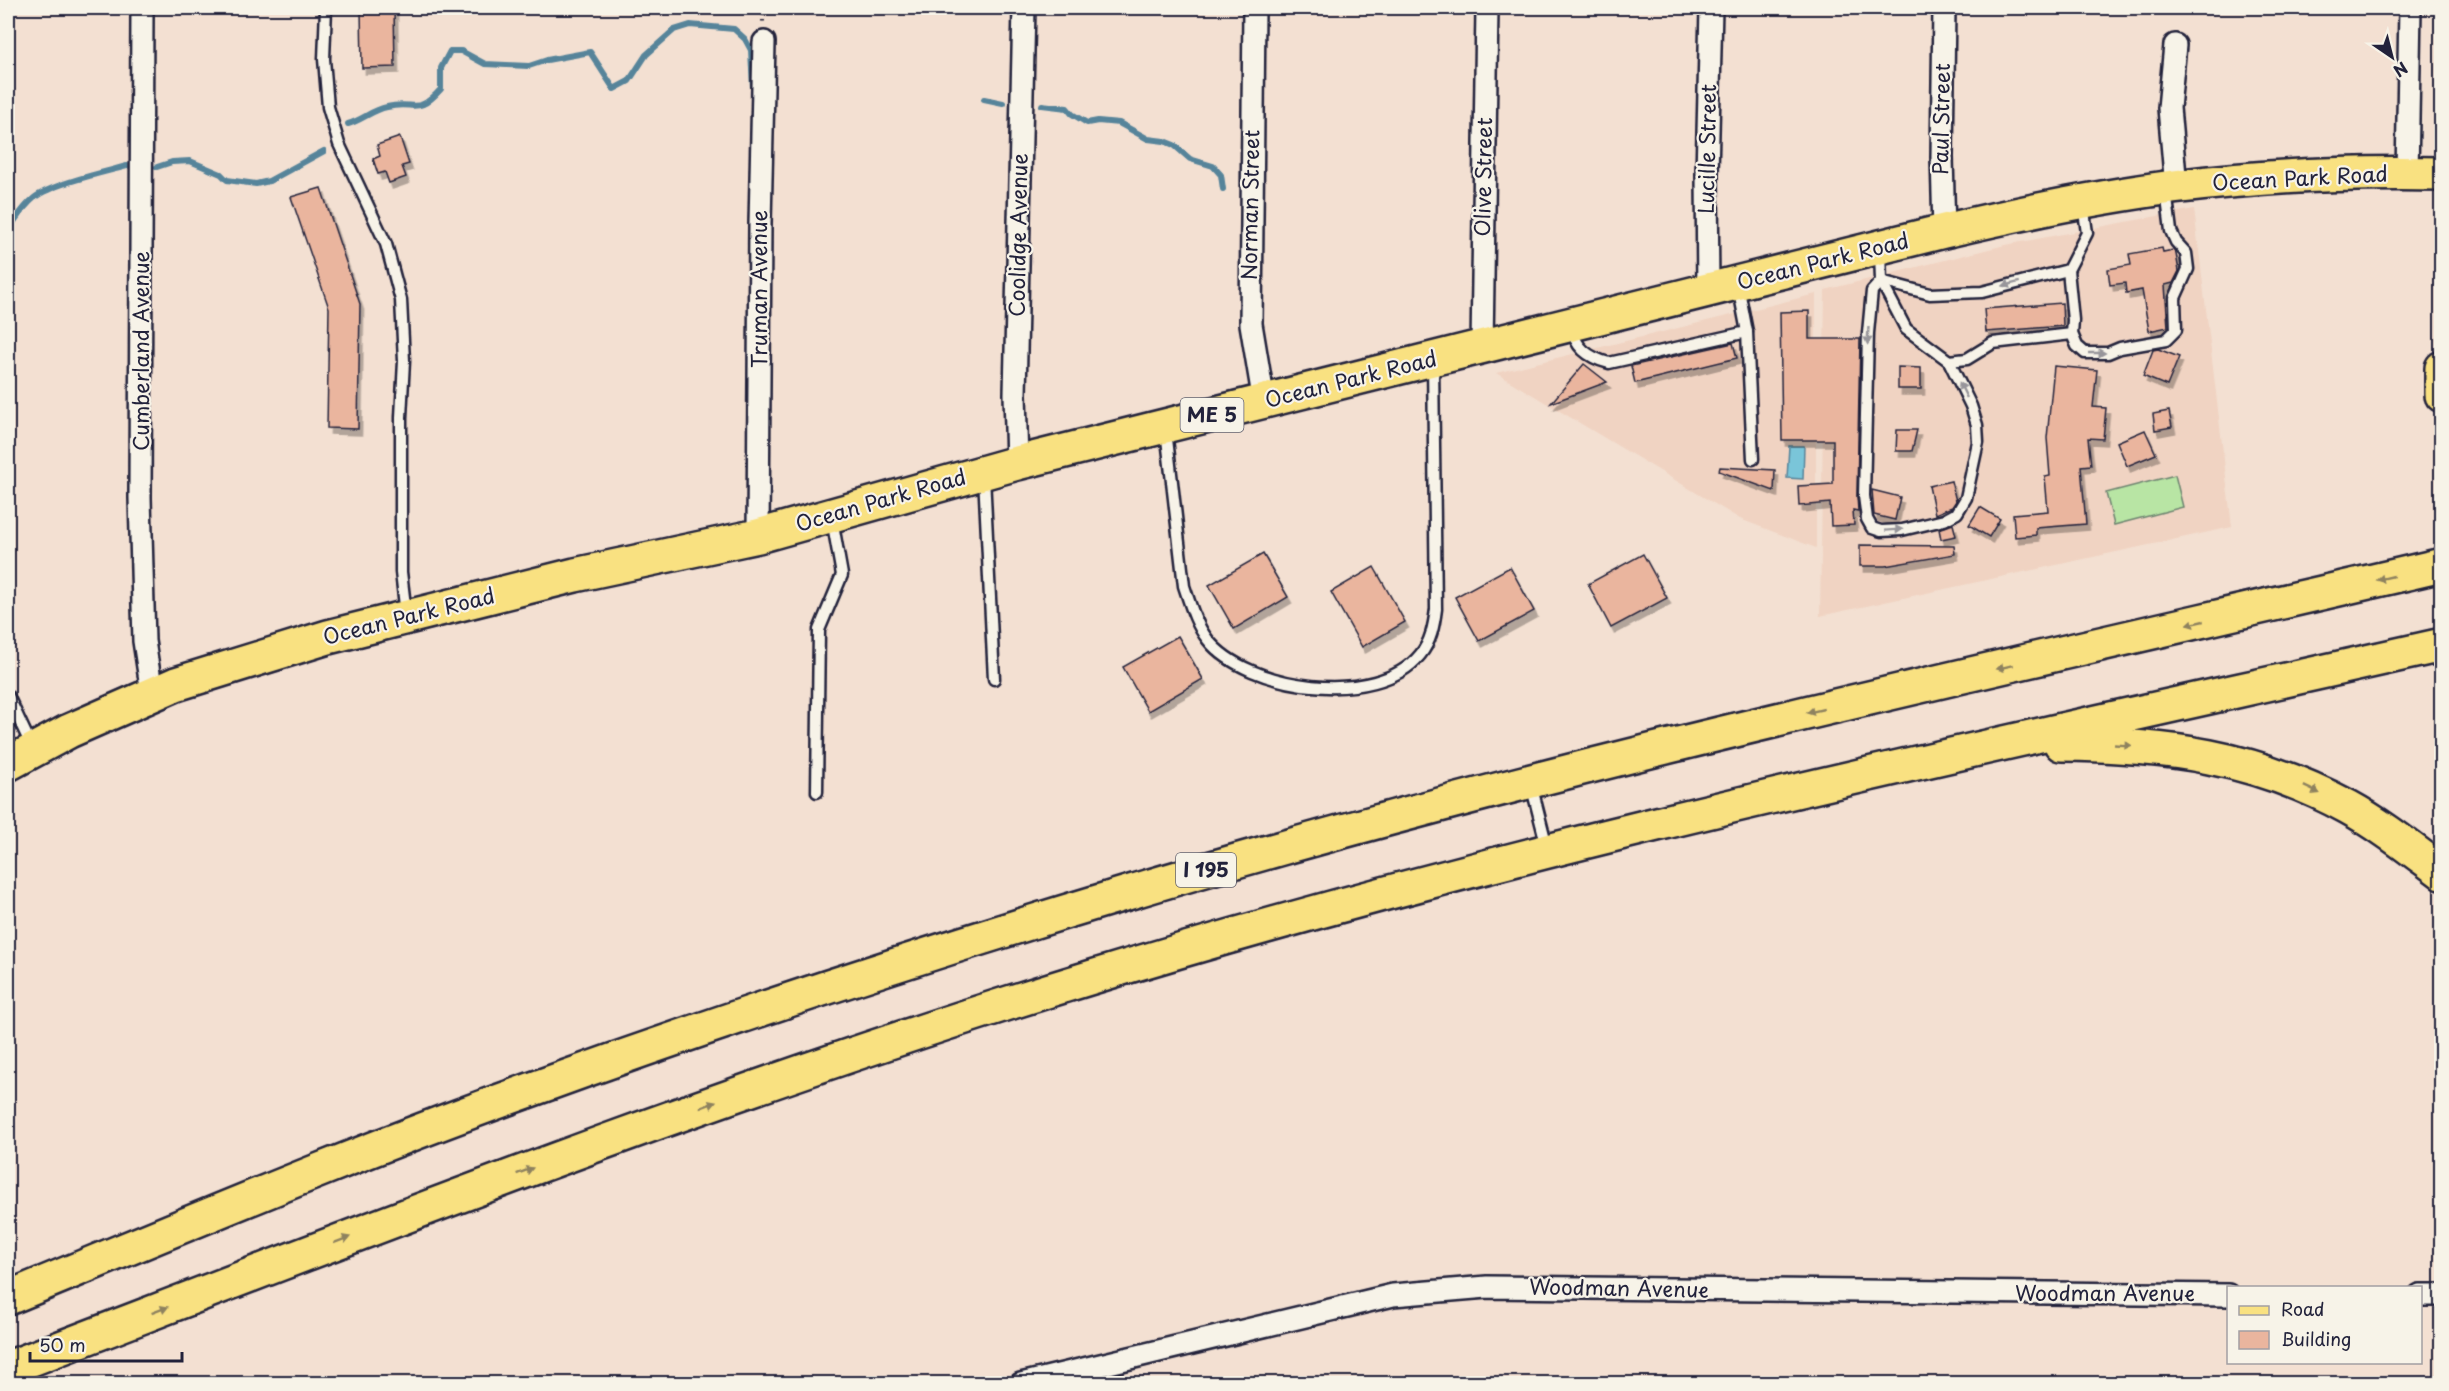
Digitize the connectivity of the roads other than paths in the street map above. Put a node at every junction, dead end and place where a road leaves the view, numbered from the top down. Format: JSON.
{"nodes":[{"id":1,"x":142,"y":8,"type":"edge"},
{"id":2,"x":326,"y":8,"type":"edge"},
{"id":3,"x":1024,"y":8,"type":"edge"},
{"id":4,"x":1254,"y":8,"type":"edge"},
{"id":5,"x":1487,"y":8,"type":"edge"},
{"id":6,"x":1712,"y":8,"type":"edge"},
{"id":7,"x":1944,"y":8,"type":"edge"},
{"id":8,"x":2410,"y":8,"type":"edge"},
{"id":9,"x":764,"y":42,"type":"dead end"},
{"id":10,"x":2175,"y":45,"type":"dead end"},
{"id":11,"x":2407,"y":173,"type":"junction"},
{"id":12,"x":2442,"y":174,"type":"edge"},
{"id":13,"x":2171,"y":187,"type":"junction"},
{"id":14,"x":2083,"y":201,"type":"junction"},
{"id":15,"x":1944,"y":231,"type":"junction"},
{"id":16,"x":1880,"y":247,"type":"junction"},
{"id":17,"x":2068,"y":270,"type":"junction"},
{"id":18,"x":1881,"y":281,"type":"junction"},
{"id":19,"x":1723,"y":287,"type":"junction"},
{"id":20,"x":1572,"y":325,"type":"junction"},
{"id":21,"x":1747,"y":332,"type":"junction"},
{"id":22,"x":2072,"y":334,"type":"junction"},
{"id":23,"x":1482,"y":347,"type":"junction"},
{"id":24,"x":1433,"y":359,"type":"junction"},
{"id":25,"x":1949,"y":361,"type":"junction"},
{"id":26,"x":2442,"y":368,"type":"edge"},
{"id":27,"x":2442,"y":395,"type":"edge"},
{"id":28,"x":1264,"y":402,"type":"junction"},
{"id":29,"x":1165,"y":427,"type":"junction"},
{"id":30,"x":1753,"y":459,"type":"dead end"},
{"id":31,"x":1017,"y":463,"type":"junction"},
{"id":32,"x":984,"y":472,"type":"junction"},
{"id":33,"x":831,"y":515,"type":"junction"},
{"id":34,"x":758,"y":536,"type":"junction"},
{"id":35,"x":2442,"y":565,"type":"edge"},
{"id":36,"x":407,"y":617,"type":"junction"},
{"id":37,"x":2442,"y":645,"type":"edge"},
{"id":38,"x":994,"y":679,"type":"dead end"},
{"id":39,"x":152,"y":693,"type":"junction"},
{"id":40,"x":8,"y":696,"type":"edge"},
{"id":41,"x":2002,"y":744,"type":"junction"},
{"id":42,"x":20,"y":757,"type":"edge"},
{"id":43,"x":1530,"y":780,"type":"junction"},
{"id":44,"x":817,"y":792,"type":"dead end"},
{"id":45,"x":1547,"y":850,"type":"junction"},
{"id":46,"x":2442,"y":872,"type":"edge"},
{"id":47,"x":2422,"y":1294,"type":"edge"},
{"id":48,"x":2442,"y":1294,"type":"edge"},
{"id":49,"x":2227,"y":1295,"type":"edge"},
{"id":50,"x":8,"y":1298,"type":"edge"},
{"id":51,"x":8,"y":1368,"type":"edge"},
{"id":52,"x":1021,"y":1383,"type":"edge"}],
"edges":[{"from":1,"to":39,"type":"street","name":"Cumberland Avenue"},
{"from":2,"to":36,"type":"lane"},
{"from":3,"to":31,"type":"street","name":"Coolidge Avenue"},
{"from":4,"to":28,"type":"street","name":"Norman Street"},
{"from":5,"to":23,"type":"street","name":"Olive Street"},
{"from":6,"to":19,"type":"street","name":"Lucille Street"},
{"from":7,"to":15,"type":"street","name":"Paul Street"},
{"from":8,"to":11,"type":"street"},
{"from":9,"to":34,"type":"street","name":"Truman Avenue"},
{"from":10,"to":13,"type":"street"},
{"from":11,"to":12,"type":"main road","name":"Ocean Park Road","number":"ME 5"},
{"from":11,"to":13,"type":"main road","name":"Ocean Park Road","number":"ME 5"},
{"from":13,"to":14,"type":"main road","name":"Ocean Park Road","number":"ME 5"},
{"from":22,"to":13,"type":"lane","one_way":true},
{"from":14,"to":15,"type":"main road","name":"Ocean Park Road","number":"ME 5"},
{"from":14,"to":17,"type":"lane"},
{"from":15,"to":16,"type":"main road","name":"Ocean Park Road","number":"ME 5"},
{"from":16,"to":18,"type":"lane"},
{"from":16,"to":19,"type":"main road","name":"Ocean Park Road","number":"ME 5"},
{"from":17,"to":18,"type":"lane","one_way":true},
{"from":17,"to":22,"type":"lane"},
{"from":18,"to":25,"type":"lane"},
{"from":18,"to":25,"type":"lane","one_way":true},
{"from":19,"to":20,"type":"main road","name":"Ocean Park Road","number":"ME 5"},
{"from":19,"to":21,"type":"lane"},
{"from":20,"to":21,"type":"lane"},
{"from":20,"to":23,"type":"main road","name":"Ocean Park Road","number":"ME 5"},
{"from":21,"to":30,"type":"lane"},
{"from":22,"to":25,"type":"lane"},
{"from":23,"to":24,"type":"main road","name":"Ocean Park Road","number":"ME 5"},
{"from":24,"to":28,"type":"main road","name":"Ocean Park Road","number":"ME 5"},
{"from":24,"to":29,"type":"lane"},
{"from":26,"to":27,"type":"main road"},
{"from":28,"to":29,"type":"main road","name":"Ocean Park Road","number":"ME 5"},
{"from":29,"to":31,"type":"main road","name":"Ocean Park Road","number":"ME 5"},
{"from":31,"to":32,"type":"main road","name":"Ocean Park Road","number":"ME 5"},
{"from":32,"to":33,"type":"main road","name":"Ocean Park Road","number":"ME 5"},
{"from":32,"to":38,"type":"lane"},
{"from":33,"to":34,"type":"main road","name":"Ocean Park Road","number":"ME 5"},
{"from":33,"to":44,"type":"lane"},
{"from":34,"to":36,"type":"main road","name":"Ocean Park Road","number":"ME 5"},
{"from":35,"to":43,"type":"main road","number":"I 195","one_way":true},
{"from":36,"to":39,"type":"main road","name":"Ocean Park Road","number":"ME 5"},
{"from":37,"to":41,"type":"main road"},
{"from":39,"to":42,"type":"main road","name":"Ocean Park Road","number":"ME 5"},
{"from":40,"to":42,"type":"lane"},
{"from":41,"to":45,"type":"main road"},
{"from":41,"to":46,"type":"main road","one_way":true},
{"from":43,"to":45,"type":"lane"},
{"from":43,"to":50,"type":"main road","number":"I 195"},
{"from":51,"to":45,"type":"main road","one_way":true},
{"from":47,"to":48,"type":"street"},
{"from":49,"to":52,"type":"street","name":"Woodman Avenue"}]}
